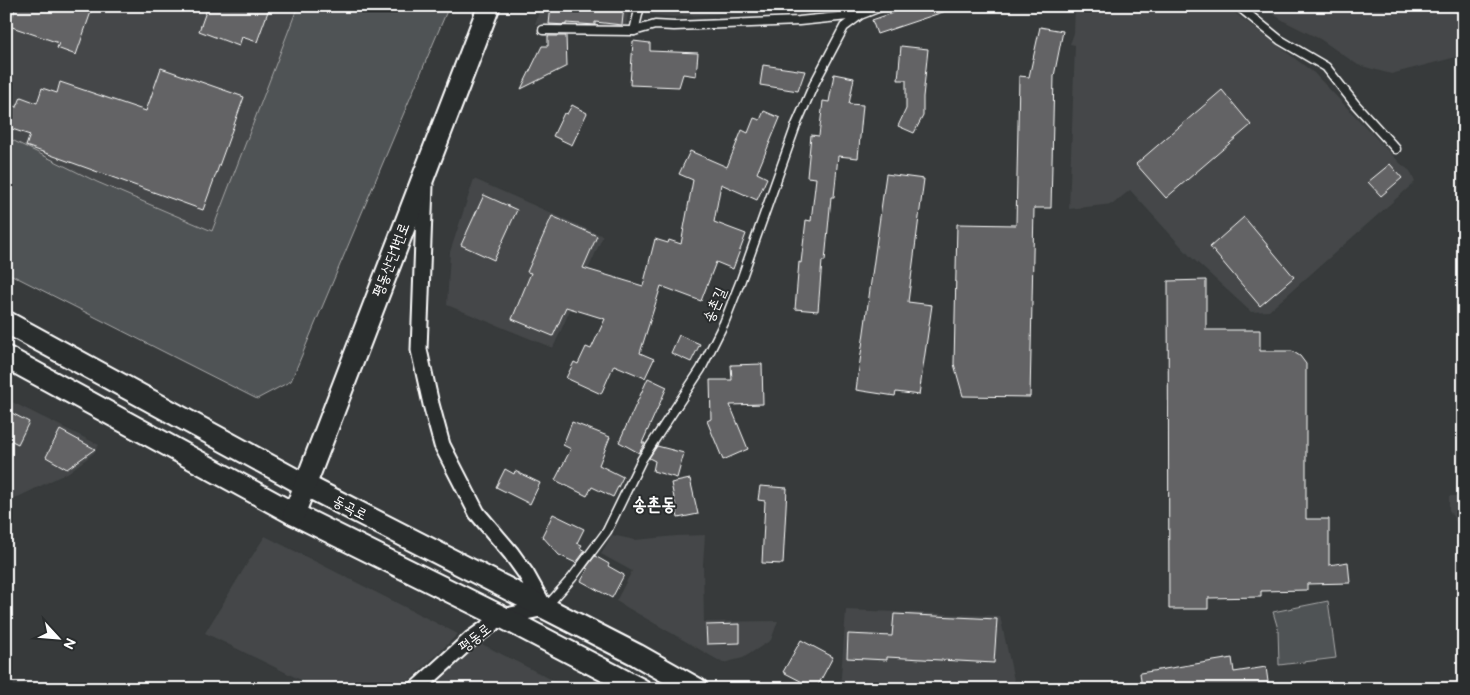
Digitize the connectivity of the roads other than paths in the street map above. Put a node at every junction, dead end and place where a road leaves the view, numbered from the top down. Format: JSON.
{"nodes":[{"id":1,"x":489,"y":6,"type":"edge"},
{"id":2,"x":640,"y":6,"type":"edge"},
{"id":3,"x":883,"y":6,"type":"edge"},
{"id":4,"x":1238,"y":6,"type":"edge"},
{"id":5,"x":860,"y":15,"type":"junction"},
{"id":6,"x":542,"y":30,"type":"dead end"},
{"id":7,"x":634,"y":31,"type":"junction"},
{"id":8,"x":1396,"y":149,"type":"dead end"},
{"id":9,"x":425,"y":170,"type":"junction"},
{"id":10,"x":6,"y":322,"type":"edge"},
{"id":11,"x":6,"y":357,"type":"edge"},
{"id":12,"x":306,"y":485,"type":"junction"},
{"id":13,"x":294,"y":514,"type":"junction"},
{"id":14,"x":545,"y":608,"type":"junction"},
{"id":15,"x":502,"y":617,"type":"junction"},
{"id":16,"x":416,"y":689,"type":"edge"},
{"id":17,"x":640,"y":689,"type":"edge"},
{"id":18,"x":697,"y":689,"type":"edge"}],
"edges":[{"from":1,"to":9,"type":"main road","name":"평동산단1번로"},
{"from":2,"to":7,"type":"lane"},
{"from":3,"to":5,"type":"lane","name":"송촌길"},
{"from":4,"to":8,"type":"lane"},
{"from":5,"to":7,"type":"lane"},
{"from":5,"to":14,"type":"lane","name":"송촌길"},
{"from":6,"to":7,"type":"lane"},
{"from":9,"to":12,"type":"main road","name":"평동산단1번로"},
{"from":9,"to":14,"type":"street"},
{"from":10,"to":12,"type":"main road","name":"동곡로"},
{"from":11,"to":13,"type":"main road","name":"동곡로"},
{"from":12,"to":13,"type":"main road","name":"평동산단1번로"},
{"from":12,"to":14,"type":"main road","name":"동곡로"},
{"from":13,"to":15,"type":"main road","name":"동곡로"},
{"from":14,"to":15,"type":"street","name":"평동로"},
{"from":14,"to":18,"type":"main road","name":"동곡로"},
{"from":15,"to":16,"type":"street","name":"평동로"},
{"from":15,"to":17,"type":"main road","name":"동곡로"}]}
